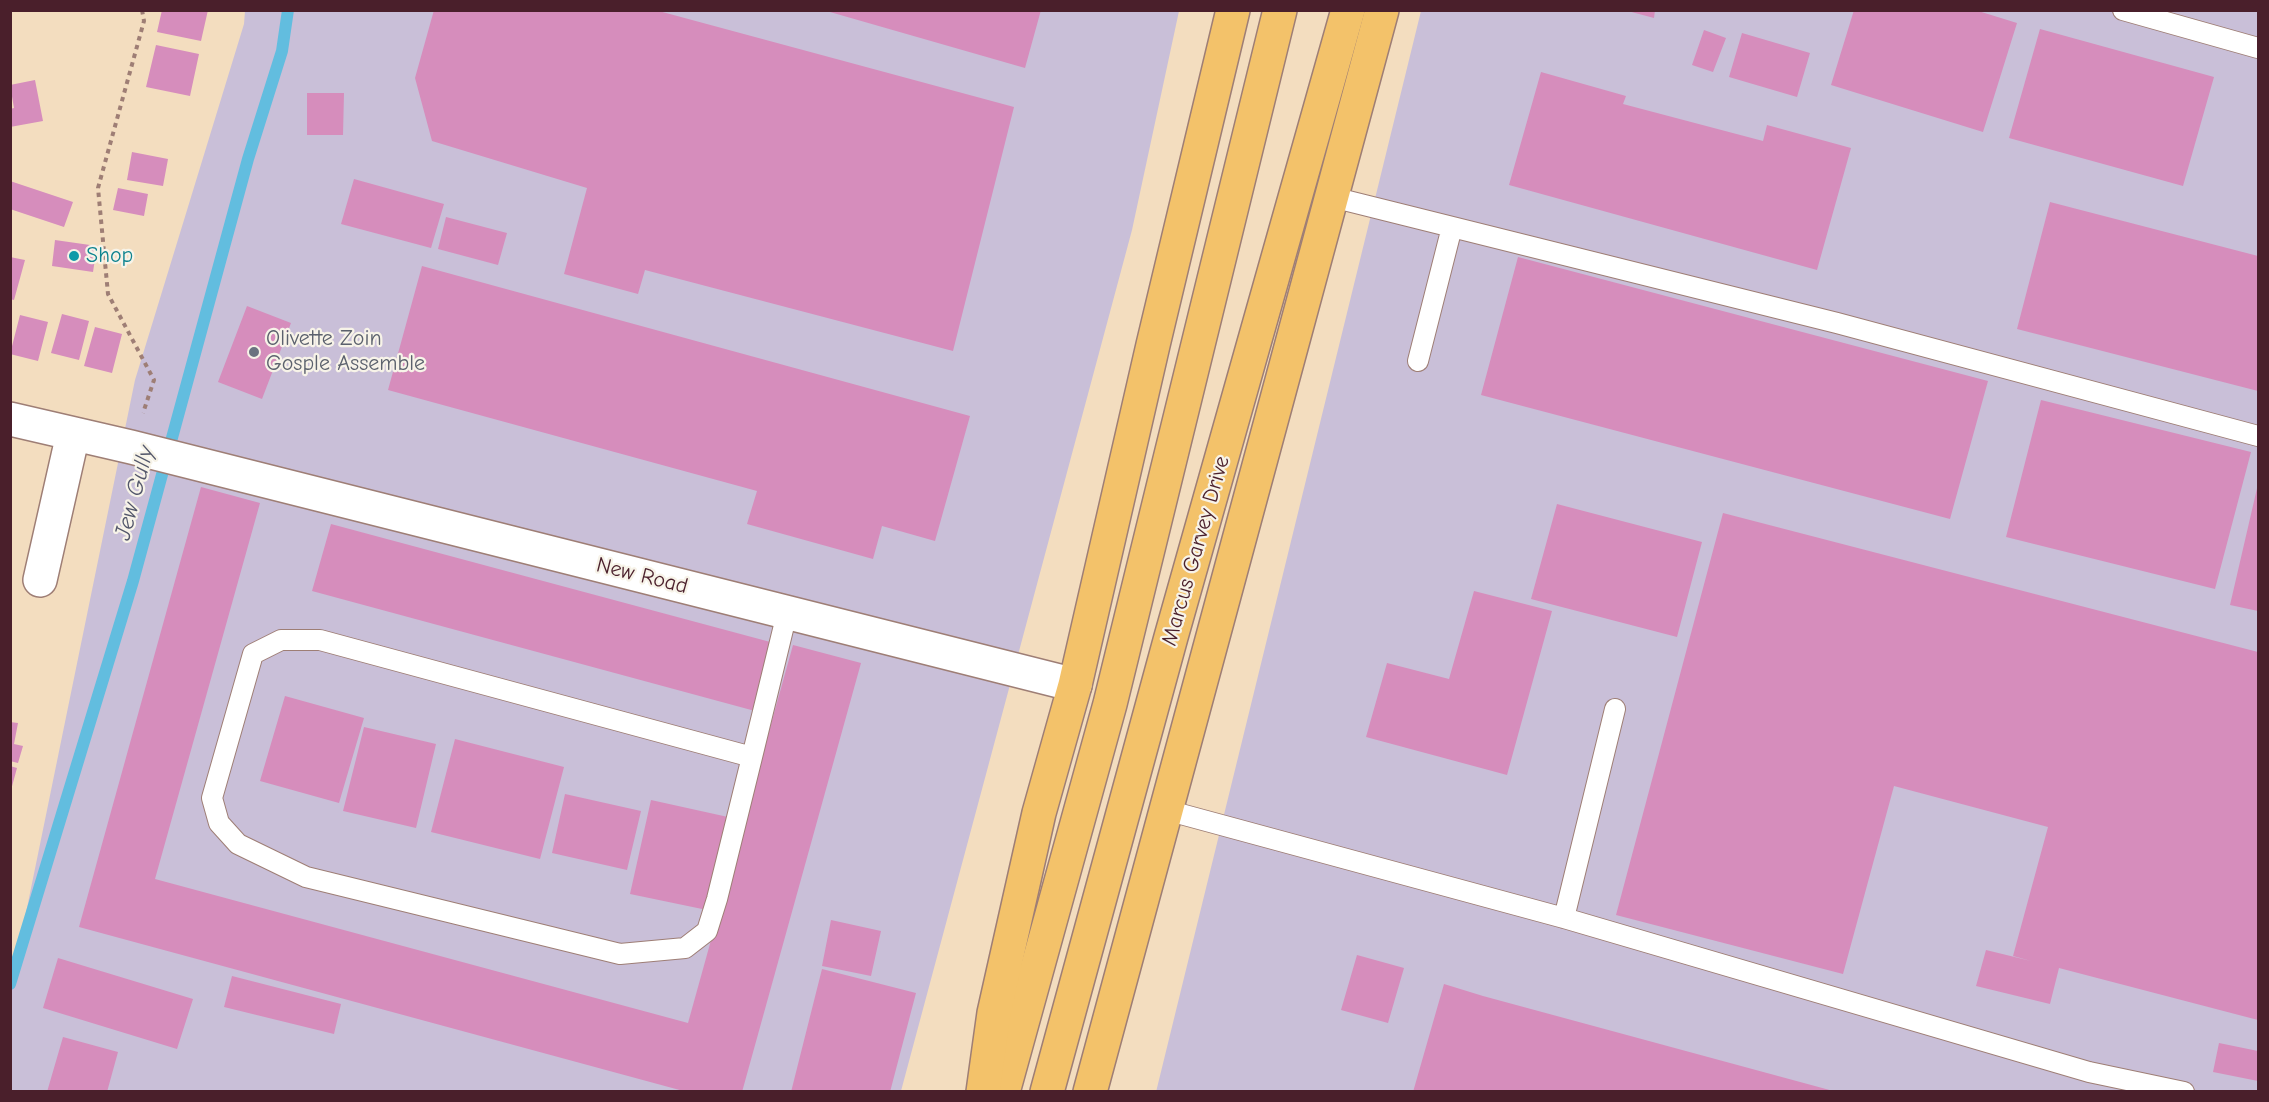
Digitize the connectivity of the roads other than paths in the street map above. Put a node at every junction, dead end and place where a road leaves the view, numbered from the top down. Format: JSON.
{"nodes":[{"id":1,"x":1233,"y":10,"type":"edge"},
{"id":2,"x":1280,"y":10,"type":"edge"},
{"id":3,"x":1348,"y":10,"type":"edge"},
{"id":4,"x":1382,"y":10,"type":"edge"},
{"id":5,"x":2123,"y":10,"type":"edge"},
{"id":6,"x":2259,"y":48,"type":"edge"},
{"id":7,"x":1332,"y":197,"type":"junction"},
{"id":8,"x":1452,"y":227,"type":"junction"},
{"id":9,"x":1418,"y":362,"type":"dead end"},
{"id":10,"x":10,"y":418,"type":"edge"},
{"id":11,"x":73,"y":434,"type":"junction"},
{"id":12,"x":2259,"y":436,"type":"edge"},
{"id":13,"x":40,"y":580,"type":"dead end"},
{"id":14,"x":787,"y":613,"type":"junction"},
{"id":15,"x":1075,"y":685,"type":"junction"},
{"id":16,"x":1615,"y":709,"type":"dead end"},
{"id":17,"x":752,"y":757,"type":"junction"},
{"id":18,"x":1166,"y":810,"type":"junction"},
{"id":19,"x":1564,"y":918,"type":"junction"},
{"id":20,"x":983,"y":1092,"type":"edge"},
{"id":21,"x":1003,"y":1092,"type":"edge"},
{"id":22,"x":1047,"y":1092,"type":"edge"},
{"id":23,"x":1090,"y":1092,"type":"edge"},
{"id":24,"x":2184,"y":1092,"type":"edge"}],
"edges":[{"from":1,"to":15,"type":"main road"},
{"from":2,"to":21,"type":"main road","name":"Marcus Garvey Drive"},
{"from":3,"to":22,"type":"main road","name":"Marcus Garvey Drive"},
{"from":4,"to":7,"type":"main road","name":"Marcus Garvey Drive"},
{"from":5,"to":6,"type":"lane"},
{"from":7,"to":8,"type":"lane"},
{"from":7,"to":18,"type":"main road","name":"Marcus Garvey Drive"},
{"from":8,"to":9,"type":"lane"},
{"from":8,"to":12,"type":"lane"},
{"from":10,"to":11,"type":"street"},
{"from":11,"to":13,"type":"street"},
{"from":11,"to":14,"type":"street","name":"New Road"},
{"from":14,"to":15,"type":"street","name":"New Road"},
{"from":14,"to":17,"type":"lane"},
{"from":15,"to":20,"type":"main road"},
{"from":16,"to":19,"type":"lane"},
{"from":17,"to":17,"type":"lane"},
{"from":18,"to":19,"type":"lane"},
{"from":18,"to":23,"type":"main road","name":"Marcus Garvey Drive"},
{"from":19,"to":24,"type":"lane"}]}
